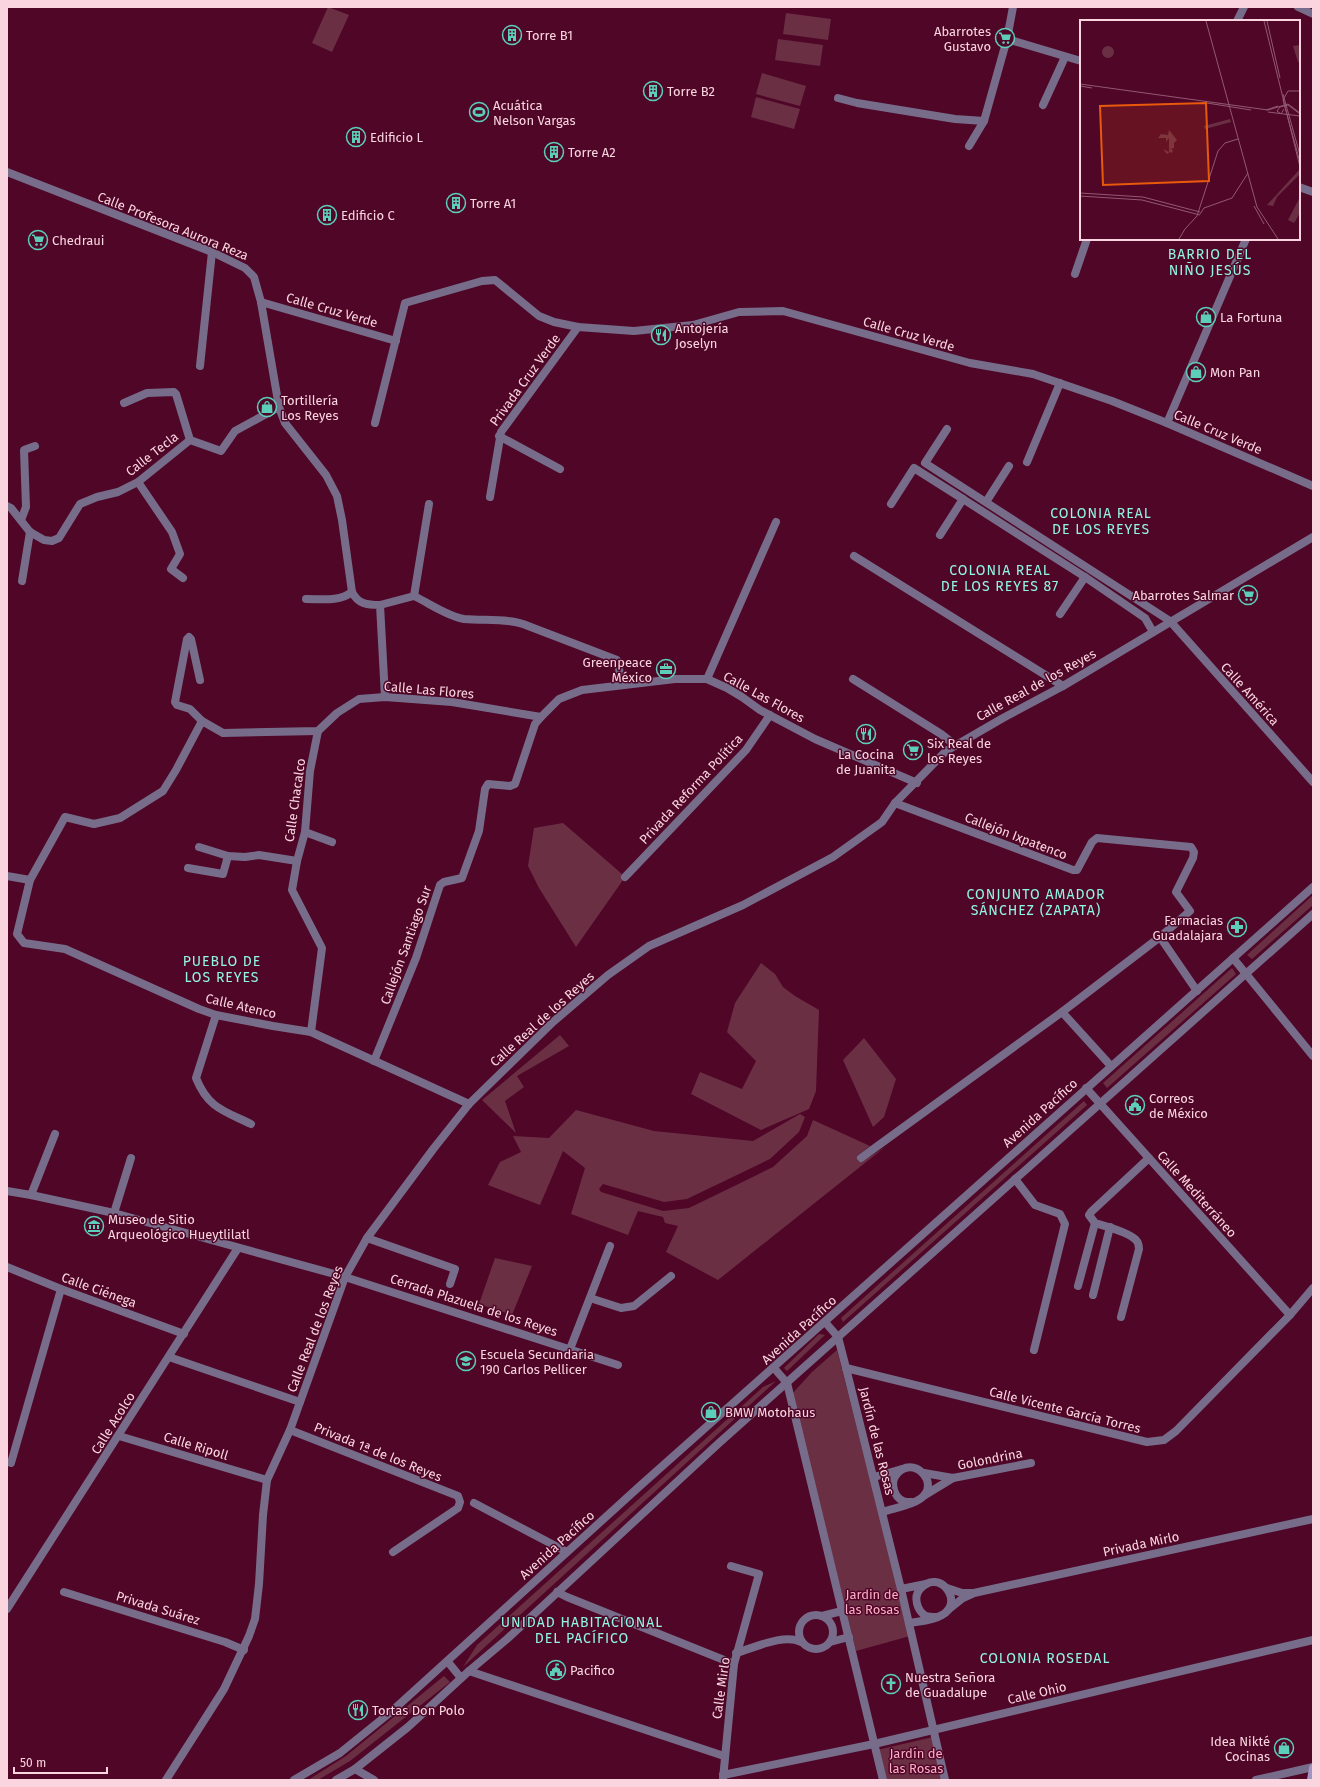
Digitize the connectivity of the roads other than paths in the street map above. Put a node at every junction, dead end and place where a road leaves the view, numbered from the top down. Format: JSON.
{"nodes":[{"id":1,"x":1013,"y":7,"type":"edge"},
{"id":2,"x":1244,"y":7,"type":"edge"},
{"id":3,"x":1298,"y":7,"type":"edge"},
{"id":4,"x":1313,"y":14,"type":"edge"},
{"id":5,"x":1238,"y":20,"type":"edge"},
{"id":6,"x":1007,"y":39,"type":"junction"},
{"id":7,"x":1065,"y":57,"type":"junction"},
{"id":8,"x":1080,"y":61,"type":"edge"},
{"id":9,"x":838,"y":98,"type":"dead end"},
{"id":10,"x":1044,"y":105,"type":"dead end"},
{"id":11,"x":984,"y":121,"type":"junction"},
{"id":12,"x":969,"y":146,"type":"dead end"},
{"id":13,"x":7,"y":172,"type":"edge"},
{"id":14,"x":1300,"y":187,"type":"edge"},
{"id":15,"x":1313,"y":192,"type":"edge"},
{"id":16,"x":1087,"y":240,"type":"edge"},
{"id":17,"x":1246,"y":240,"type":"edge"},
{"id":18,"x":212,"y":252,"type":"junction"},
{"id":19,"x":1075,"y":274,"type":"dead end"},
{"id":20,"x":261,"y":302,"type":"junction"},
{"id":21,"x":578,"y":327,"type":"junction"},
{"id":22,"x":396,"y":341,"type":"junction"},
{"id":23,"x":200,"y":366,"type":"dead end"},
{"id":24,"x":1060,"y":383,"type":"junction"},
{"id":25,"x":124,"y":403,"type":"dead end"},
{"id":26,"x":279,"y":407,"type":"junction"},
{"id":27,"x":375,"y":423,"type":"dead end"},
{"id":28,"x":1167,"y":423,"type":"junction"},
{"id":29,"x":947,"y":429,"type":"dead end"},
{"id":30,"x":499,"y":436,"type":"junction"},
{"id":31,"x":190,"y":440,"type":"junction"},
{"id":32,"x":35,"y":446,"type":"dead end"},
{"id":33,"x":1027,"y":462,"type":"dead end"},
{"id":34,"x":1009,"y":466,"type":"dead end"},
{"id":35,"x":560,"y":469,"type":"dead end"},
{"id":36,"x":138,"y":482,"type":"junction"},
{"id":37,"x":1313,"y":486,"type":"edge"},
{"id":38,"x":490,"y":496,"type":"dead end"},
{"id":39,"x":963,"y":499,"type":"junction"},
{"id":40,"x":986,"y":502,"type":"junction"},
{"id":41,"x":429,"y":504,"type":"dead end"},
{"id":42,"x":890,"y":504,"type":"dead end"},
{"id":43,"x":9,"y":507,"type":"edge"},
{"id":44,"x":21,"y":520,"type":"junction"},
{"id":45,"x":776,"y":522,"type":"dead end"},
{"id":46,"x":30,"y":532,"type":"junction"},
{"id":47,"x":940,"y":535,"type":"dead end"},
{"id":48,"x":1313,"y":537,"type":"edge"},
{"id":49,"x":854,"y":556,"type":"dead end"},
{"id":50,"x":1085,"y":577,"type":"junction"},
{"id":51,"x":183,"y":578,"type":"dead end"},
{"id":52,"x":22,"y":581,"type":"dead end"},
{"id":53,"x":352,"y":592,"type":"junction"},
{"id":54,"x":414,"y":596,"type":"junction"},
{"id":55,"x":306,"y":599,"type":"dead end"},
{"id":56,"x":380,"y":605,"type":"junction"},
{"id":57,"x":1060,"y":614,"type":"dead end"},
{"id":58,"x":1170,"y":621,"type":"junction"},
{"id":59,"x":1153,"y":632,"type":"junction"},
{"id":60,"x":707,"y":679,"type":"junction"},
{"id":61,"x":853,"y":679,"type":"dead end"},
{"id":62,"x":200,"y":680,"type":"dead end"},
{"id":63,"x":620,"y":684,"type":"junction"},
{"id":64,"x":1063,"y":686,"type":"junction"},
{"id":65,"x":385,"y":697,"type":"junction"},
{"id":66,"x":770,"y":715,"type":"junction"},
{"id":67,"x":541,"y":717,"type":"junction"},
{"id":68,"x":202,"y":721,"type":"junction"},
{"id":69,"x":318,"y":731,"type":"junction"},
{"id":70,"x":955,"y":746,"type":"junction"},
{"id":71,"x":1313,"y":782,"type":"edge"},
{"id":72,"x":917,"y":783,"type":"junction"},
{"id":73,"x":896,"y":803,"type":"junction"},
{"id":74,"x":305,"y":832,"type":"junction"},
{"id":75,"x":332,"y":842,"type":"dead end"},
{"id":76,"x":199,"y":847,"type":"dead end"},
{"id":77,"x":228,"y":856,"type":"junction"},
{"id":78,"x":297,"y":861,"type":"junction"},
{"id":79,"x":188,"y":868,"type":"dead end"},
{"id":80,"x":7,"y":876,"type":"edge"},
{"id":81,"x":625,"y":877,"type":"dead end"},
{"id":82,"x":30,"y":880,"type":"junction"},
{"id":83,"x":1313,"y":887,"type":"edge"},
{"id":84,"x":1313,"y":914,"type":"edge"},
{"id":85,"x":1160,"y":937,"type":"junction"},
{"id":86,"x":1233,"y":958,"type":"junction"},
{"id":87,"x":1246,"y":974,"type":"junction"},
{"id":88,"x":1197,"y":990,"type":"junction"},
{"id":89,"x":1062,"y":1012,"type":"junction"},
{"id":90,"x":216,"y":1015,"type":"junction"},
{"id":91,"x":311,"y":1032,"type":"junction"},
{"id":92,"x":1313,"y":1056,"type":"edge"},
{"id":93,"x":374,"y":1061,"type":"junction"},
{"id":94,"x":1111,"y":1066,"type":"junction"},
{"id":95,"x":1086,"y":1088,"type":"junction"},
{"id":96,"x":469,"y":1104,"type":"junction"},
{"id":97,"x":1100,"y":1104,"type":"junction"},
{"id":98,"x":251,"y":1124,"type":"dead end"},
{"id":99,"x":55,"y":1134,"type":"dead end"},
{"id":100,"x":131,"y":1158,"type":"dead end"},
{"id":101,"x":861,"y":1158,"type":"dead end"},
{"id":102,"x":1148,"y":1158,"type":"junction"},
{"id":103,"x":1015,"y":1180,"type":"junction"},
{"id":104,"x":7,"y":1191,"type":"edge"},
{"id":105,"x":31,"y":1195,"type":"junction"},
{"id":106,"x":114,"y":1213,"type":"junction"},
{"id":107,"x":1095,"y":1223,"type":"junction"},
{"id":108,"x":1110,"y":1227,"type":"junction"},
{"id":109,"x":367,"y":1238,"type":"junction"},
{"id":110,"x":610,"y":1246,"type":"dead end"},
{"id":111,"x":238,"y":1248,"type":"junction"},
{"id":112,"x":7,"y":1267,"type":"edge"},
{"id":113,"x":671,"y":1276,"type":"dead end"},
{"id":114,"x":345,"y":1277,"type":"junction"},
{"id":115,"x":450,"y":1284,"type":"dead end"},
{"id":116,"x":1078,"y":1286,"type":"dead end"},
{"id":117,"x":1313,"y":1288,"type":"edge"},
{"id":118,"x":61,"y":1289,"type":"junction"},
{"id":119,"x":1093,"y":1295,"type":"dead end"},
{"id":120,"x":590,"y":1298,"type":"junction"},
{"id":121,"x":1290,"y":1315,"type":"junction"},
{"id":122,"x":1122,"y":1317,"type":"dead end"},
{"id":123,"x":825,"y":1322,"type":"junction"},
{"id":124,"x":184,"y":1334,"type":"junction"},
{"id":125,"x":838,"y":1337,"type":"junction"},
{"id":126,"x":570,"y":1349,"type":"junction"},
{"id":127,"x":1034,"y":1350,"type":"dead end"},
{"id":128,"x":169,"y":1357,"type":"junction"},
{"id":129,"x":618,"y":1365,"type":"dead end"},
{"id":130,"x":774,"y":1368,"type":"junction"},
{"id":131,"x":846,"y":1368,"type":"junction"},
{"id":132,"x":787,"y":1383,"type":"junction"},
{"id":133,"x":300,"y":1402,"type":"junction"},
{"id":134,"x":290,"y":1430,"type":"junction"},
{"id":135,"x":119,"y":1436,"type":"junction"},
{"id":136,"x":11,"y":1463,"type":"dead end"},
{"id":137,"x":1031,"y":1463,"type":"dead end"},
{"id":138,"x":902,"y":1469,"type":"junction"},
{"id":139,"x":924,"y":1473,"type":"junction"},
{"id":140,"x":874,"y":1477,"type":"junction"},
{"id":141,"x":953,"y":1478,"type":"junction"},
{"id":142,"x":267,"y":1480,"type":"junction"},
{"id":143,"x":925,"y":1495,"type":"junction"},
{"id":144,"x":912,"y":1502,"type":"junction"},
{"id":145,"x":474,"y":1503,"type":"dead end"},
{"id":146,"x":882,"y":1512,"type":"junction"},
{"id":147,"x":1313,"y":1519,"type":"edge"},
{"id":148,"x":393,"y":1552,"type":"dead end"},
{"id":149,"x":567,"y":1552,"type":"junction"},
{"id":150,"x":731,"y":1566,"type":"dead end"},
{"id":151,"x":926,"y":1584,"type":"junction"},
{"id":152,"x":947,"y":1588,"type":"junction"},
{"id":153,"x":901,"y":1589,"type":"junction"},
{"id":154,"x":64,"y":1592,"type":"dead end"},
{"id":155,"x":557,"y":1592,"type":"junction"},
{"id":156,"x":974,"y":1593,"type":"junction"},
{"id":157,"x":8,"y":1606,"type":"edge"},
{"id":158,"x":948,"y":1610,"type":"junction"},
{"id":159,"x":842,"y":1611,"type":"junction"},
{"id":160,"x":822,"y":1616,"type":"junction"},
{"id":161,"x":936,"y":1617,"type":"junction"},
{"id":162,"x":800,"y":1623,"type":"junction"},
{"id":163,"x":909,"y":1623,"type":"junction"},
{"id":164,"x":849,"y":1637,"type":"junction"},
{"id":165,"x":784,"y":1638,"type":"junction"},
{"id":166,"x":1313,"y":1640,"type":"edge"},
{"id":167,"x":801,"y":1642,"type":"junction"},
{"id":168,"x":830,"y":1642,"type":"junction"},
{"id":169,"x":244,"y":1650,"type":"junction"},
{"id":170,"x":736,"y":1653,"type":"junction"},
{"id":171,"x":448,"y":1662,"type":"junction"},
{"id":172,"x":734,"y":1664,"type":"junction"},
{"id":173,"x":469,"y":1671,"type":"junction"},
{"id":174,"x":461,"y":1678,"type":"junction"},
{"id":175,"x":934,"y":1730,"type":"junction"},
{"id":176,"x":874,"y":1744,"type":"junction"},
{"id":177,"x":724,"y":1756,"type":"junction"},
{"id":178,"x":1313,"y":1767,"type":"edge"},
{"id":179,"x":355,"y":1769,"type":"junction"},
{"id":180,"x":723,"y":1778,"type":"edge"},
{"id":181,"x":166,"y":1780,"type":"edge"},
{"id":182,"x":294,"y":1780,"type":"edge"},
{"id":183,"x":336,"y":1780,"type":"edge"},
{"id":184,"x":374,"y":1780,"type":"edge"},
{"id":185,"x":883,"y":1780,"type":"edge"},
{"id":186,"x":945,"y":1780,"type":"edge"},
{"id":187,"x":1256,"y":1780,"type":"edge"},
{"id":188,"x":1311,"y":1780,"type":"edge"}],
"edges":[{"from":1,"to":6,"type":"street"},
{"from":2,"to":5,"type":"street"},
{"from":3,"to":4,"type":"street"},
{"from":6,"to":7,"type":"street"},
{"from":6,"to":11,"type":"street"},
{"from":7,"to":8,"type":"street"},
{"from":7,"to":10,"type":"street"},
{"from":9,"to":11,"type":"street"},
{"from":11,"to":12,"type":"street"},
{"from":13,"to":18,"type":"street","name":"Calle Profesora Aurora Reza"},
{"from":14,"to":15,"type":"street"},
{"from":16,"to":19,"type":"street"},
{"from":17,"to":28,"type":"street"},
{"from":18,"to":20,"type":"street","name":"Calle Profesora Aurora Reza"},
{"from":18,"to":23,"type":"street"},
{"from":20,"to":22,"type":"street","name":"Calle Cruz Verde"},
{"from":20,"to":26,"type":"street","name":"Calle Profesora Aurora Reza"},
{"from":21,"to":22,"type":"street","name":"Calle Cruz Verde"},
{"from":21,"to":24,"type":"street","name":"Calle Cruz Verde"},
{"from":21,"to":30,"type":"street","name":"Privada Cruz Verde"},
{"from":22,"to":27,"type":"street"},
{"from":24,"to":28,"type":"street","name":"Calle Cruz Verde"},
{"from":24,"to":33,"type":"street"},
{"from":25,"to":31,"type":"street"},
{"from":26,"to":31,"type":"street","name":"Calle Tecla"},
{"from":26,"to":53,"type":"street","name":"Calle Profesora Aurora Reza"},
{"from":28,"to":37,"type":"street","name":"Calle Cruz Verde"},
{"from":29,"to":40,"type":"street","name":"Calle América"},
{"from":30,"to":35,"type":"street"},
{"from":30,"to":38,"type":"street","name":"Privada Cruz Verde"},
{"from":31,"to":36,"type":"street","name":"Calle Tecla"},
{"from":32,"to":44,"type":"street"},
{"from":34,"to":40,"type":"street"},
{"from":36,"to":46,"type":"street","name":"Calle Tecla"},
{"from":36,"to":51,"type":"street"},
{"from":39,"to":42,"type":"street"},
{"from":39,"to":47,"type":"street"},
{"from":39,"to":50,"type":"street"},
{"from":40,"to":58,"type":"street","name":"Calle América"},
{"from":41,"to":54,"type":"street"},
{"from":43,"to":44,"type":"street","name":"Calle Tecla"},
{"from":44,"to":46,"type":"street","name":"Calle Tecla"},
{"from":45,"to":60,"type":"street"},
{"from":46,"to":52,"type":"street"},
{"from":48,"to":58,"type":"street","name":"Calle Real de los Reyes"},
{"from":49,"to":64,"type":"street"},
{"from":50,"to":57,"type":"street"},
{"from":50,"to":59,"type":"street"},
{"from":53,"to":55,"type":"street"},
{"from":53,"to":56,"type":"street"},
{"from":54,"to":56,"type":"street"},
{"from":54,"to":63,"type":"street"},
{"from":56,"to":65,"type":"street"},
{"from":58,"to":59,"type":"street","name":"Calle Real de los Reyes"},
{"from":58,"to":71,"type":"street","name":"Calle América"},
{"from":59,"to":64,"type":"street","name":"Calle Real de los Reyes"},
{"from":60,"to":63,"type":"street","name":"Calle Las Flores"},
{"from":60,"to":66,"type":"street","name":"Calle Las Flores"},
{"from":61,"to":70,"type":"street"},
{"from":62,"to":68,"type":"street"},
{"from":63,"to":67,"type":"street","name":"Calle Las Flores"},
{"from":64,"to":70,"type":"street","name":"Calle Real de los Reyes"},
{"from":65,"to":67,"type":"street","name":"Calle Las Flores"},
{"from":65,"to":69,"type":"street","name":"Calle Las Flores"},
{"from":66,"to":72,"type":"street","name":"Calle Las Flores"},
{"from":66,"to":81,"type":"street","name":"Privada Reforma Política"},
{"from":67,"to":93,"type":"street","name":"Callejón Santiago Sur"},
{"from":68,"to":69,"type":"street"},
{"from":68,"to":82,"type":"street"},
{"from":69,"to":74,"type":"street","name":"Calle Chacalco"},
{"from":70,"to":72,"type":"street","name":"Calle Real de los Reyes"},
{"from":72,"to":73,"type":"street","name":"Calle Real de los Reyes"},
{"from":73,"to":85,"type":"street","name":"Callejón Ixpatenco"},
{"from":73,"to":96,"type":"street","name":"Calle Real de los Reyes"},
{"from":74,"to":75,"type":"street"},
{"from":74,"to":78,"type":"street","name":"Calle Chacalco"},
{"from":76,"to":77,"type":"street"},
{"from":77,"to":78,"type":"street"},
{"from":77,"to":79,"type":"street"},
{"from":78,"to":91,"type":"street","name":"Calle Chacalco"},
{"from":80,"to":82,"type":"street"},
{"from":82,"to":90,"type":"street","name":"Calle Atenco"},
{"from":83,"to":86,"type":"street","name":"Avenida Pacífico"},
{"from":84,"to":87,"type":"street"},
{"from":85,"to":88,"type":"street"},
{"from":85,"to":89,"type":"street","name":"Callejón Ixpatenco"},
{"from":86,"to":87,"type":"street"},
{"from":86,"to":88,"type":"street","name":"Avenida Pacífico"},
{"from":87,"to":92,"type":"street"},
{"from":87,"to":97,"type":"street"},
{"from":88,"to":94,"type":"street","name":"Avenida Pacífico"},
{"from":89,"to":94,"type":"street"},
{"from":89,"to":101,"type":"street","name":"Callejón Ixpatenco"},
{"from":90,"to":91,"type":"street","name":"Calle Atenco"},
{"from":90,"to":98,"type":"street"},
{"from":91,"to":93,"type":"street","name":"Calle Atenco"},
{"from":93,"to":96,"type":"street","name":"Calle Atenco"},
{"from":94,"to":95,"type":"street","name":"Avenida Pacífico"},
{"from":95,"to":97,"type":"street","name":"Calle Mediterráneo"},
{"from":95,"to":123,"type":"street","name":"Avenida Pacífico"},
{"from":96,"to":109,"type":"street","name":"Calle Real de los Reyes"},
{"from":97,"to":102,"type":"street","name":"Calle Mediterráneo"},
{"from":97,"to":103,"type":"street"},
{"from":99,"to":105,"type":"street"},
{"from":100,"to":106,"type":"street"},
{"from":102,"to":107,"type":"street"},
{"from":102,"to":121,"type":"street","name":"Calle Mediterráneo"},
{"from":103,"to":125,"type":"street"},
{"from":103,"to":127,"type":"street"},
{"from":104,"to":105,"type":"street","name":"Cerrada Plazuela de los Reyes"},
{"from":105,"to":106,"type":"street","name":"Cerrada Plazuela de los Reyes"},
{"from":106,"to":111,"type":"street","name":"Cerrada Plazuela de los Reyes"},
{"from":107,"to":108,"type":"street"},
{"from":107,"to":116,"type":"street"},
{"from":108,"to":119,"type":"street"},
{"from":108,"to":122,"type":"street"},
{"from":109,"to":114,"type":"street","name":"Calle Real de los Reyes"},
{"from":109,"to":115,"type":"street"},
{"from":110,"to":120,"type":"street"},
{"from":111,"to":114,"type":"street","name":"Cerrada Plazuela de los Reyes"},
{"from":111,"to":124,"type":"street","name":"Calle Acolco"},
{"from":112,"to":118,"type":"street","name":"Calle Ciénega"},
{"from":113,"to":120,"type":"street"},
{"from":114,"to":126,"type":"street","name":"Cerrada Plazuela de los Reyes"},
{"from":114,"to":133,"type":"street","name":"Calle Real de los Reyes"},
{"from":117,"to":121,"type":"street","name":"Calle Vicente García Torres"},
{"from":118,"to":124,"type":"street","name":"Calle Ciénega"},
{"from":118,"to":136,"type":"street"},
{"from":120,"to":126,"type":"street"},
{"from":121,"to":131,"type":"street","name":"Calle Vicente García Torres"},
{"from":123,"to":125,"type":"street","name":"Jardín de las Rosas"},
{"from":123,"to":130,"type":"street","name":"Avenida Pacífico"},
{"from":124,"to":128,"type":"street","name":"Calle Acolco"},
{"from":125,"to":131,"type":"street","name":"Jardín de las Rosas"},
{"from":125,"to":132,"type":"street"},
{"from":126,"to":129,"type":"street","name":"Cerrada Plazuela de los Reyes"},
{"from":128,"to":133,"type":"street"},
{"from":128,"to":135,"type":"street","name":"Calle Acolco"},
{"from":130,"to":132,"type":"street"},
{"from":130,"to":149,"type":"street","name":"Avenida Pacífico"},
{"from":131,"to":140,"type":"street","name":"Jardín de las Rosas"},
{"from":132,"to":155,"type":"street"},
{"from":132,"to":159,"type":"street"},
{"from":133,"to":134,"type":"street","name":"Calle Real de los Reyes"},
{"from":134,"to":142,"type":"street","name":"Calle Real de los Reyes"},
{"from":134,"to":148,"type":"street","name":"Privada 1ª de los Reyes"},
{"from":135,"to":142,"type":"street","name":"Calle Ripoll"},
{"from":135,"to":157,"type":"street","name":"Calle Acolco"},
{"from":137,"to":141,"type":"street","name":"Golondrina"},
{"from":138,"to":139,"type":"street"},
{"from":138,"to":140,"type":"street"},
{"from":138,"to":144,"type":"street"},
{"from":139,"to":141,"type":"street","name":"Golondrina"},
{"from":139,"to":143,"type":"street"},
{"from":140,"to":146,"type":"street","name":"Jardín de las Rosas"},
{"from":141,"to":143,"type":"street","name":"Golondrina"},
{"from":142,"to":169,"type":"street","name":"Calle Real de los Reyes"},
{"from":143,"to":144,"type":"street"},
{"from":144,"to":146,"type":"street"},
{"from":145,"to":149,"type":"street"},
{"from":146,"to":153,"type":"street","name":"Jardín de las Rosas"},
{"from":147,"to":156,"type":"street","name":"Privada Mirlo"},
{"from":149,"to":171,"type":"street","name":"Avenida Pacífico"},
{"from":150,"to":170,"type":"street"},
{"from":151,"to":152,"type":"street"},
{"from":151,"to":153,"type":"street"},
{"from":151,"to":161,"type":"street"},
{"from":152,"to":156,"type":"street","name":"Privada Mirlo"},
{"from":152,"to":158,"type":"street"},
{"from":153,"to":163,"type":"street","name":"Jardín de las Rosas"},
{"from":154,"to":169,"type":"street","name":"Privada Suárez"},
{"from":155,"to":172,"type":"street"},
{"from":155,"to":173,"type":"street"},
{"from":156,"to":158,"type":"street","name":"Privada Mirlo"},
{"from":158,"to":161,"type":"street"},
{"from":159,"to":160,"type":"street"},
{"from":159,"to":164,"type":"street"},
{"from":160,"to":162,"type":"street"},
{"from":160,"to":168,"type":"street"},
{"from":161,"to":163,"type":"street"},
{"from":162,"to":165,"type":"street","name":"Calle Mirlo"},
{"from":162,"to":167,"type":"street"},
{"from":163,"to":175,"type":"street","name":"Jardín de las Rosas"},
{"from":164,"to":168,"type":"street"},
{"from":164,"to":176,"type":"street"},
{"from":165,"to":167,"type":"street"},
{"from":165,"to":170,"type":"street","name":"Calle Mirlo"},
{"from":166,"to":175,"type":"street","name":"Calle Ohio"},
{"from":167,"to":168,"type":"street"},
{"from":169,"to":181,"type":"street","name":"Calle Real de los Reyes"},
{"from":170,"to":172,"type":"street","name":"Calle Mirlo"},
{"from":171,"to":174,"type":"street"},
{"from":171,"to":182,"type":"street","name":"Avenida Pacífico"},
{"from":172,"to":177,"type":"street","name":"Calle Mirlo"},
{"from":173,"to":174,"type":"street"},
{"from":173,"to":177,"type":"street"},
{"from":174,"to":179,"type":"street"},
{"from":175,"to":176,"type":"street","name":"Calle Ohio"},
{"from":175,"to":186,"type":"street","name":"Jardín de las Rosas"},
{"from":176,"to":180,"type":"street","name":"Calle Ohio"},
{"from":176,"to":185,"type":"street"},
{"from":177,"to":180,"type":"street","name":"Calle Mirlo"},
{"from":178,"to":187,"type":"street"},
{"from":178,"to":188,"type":"main road"},
{"from":179,"to":183,"type":"street"},
{"from":179,"to":184,"type":"street"}]}
